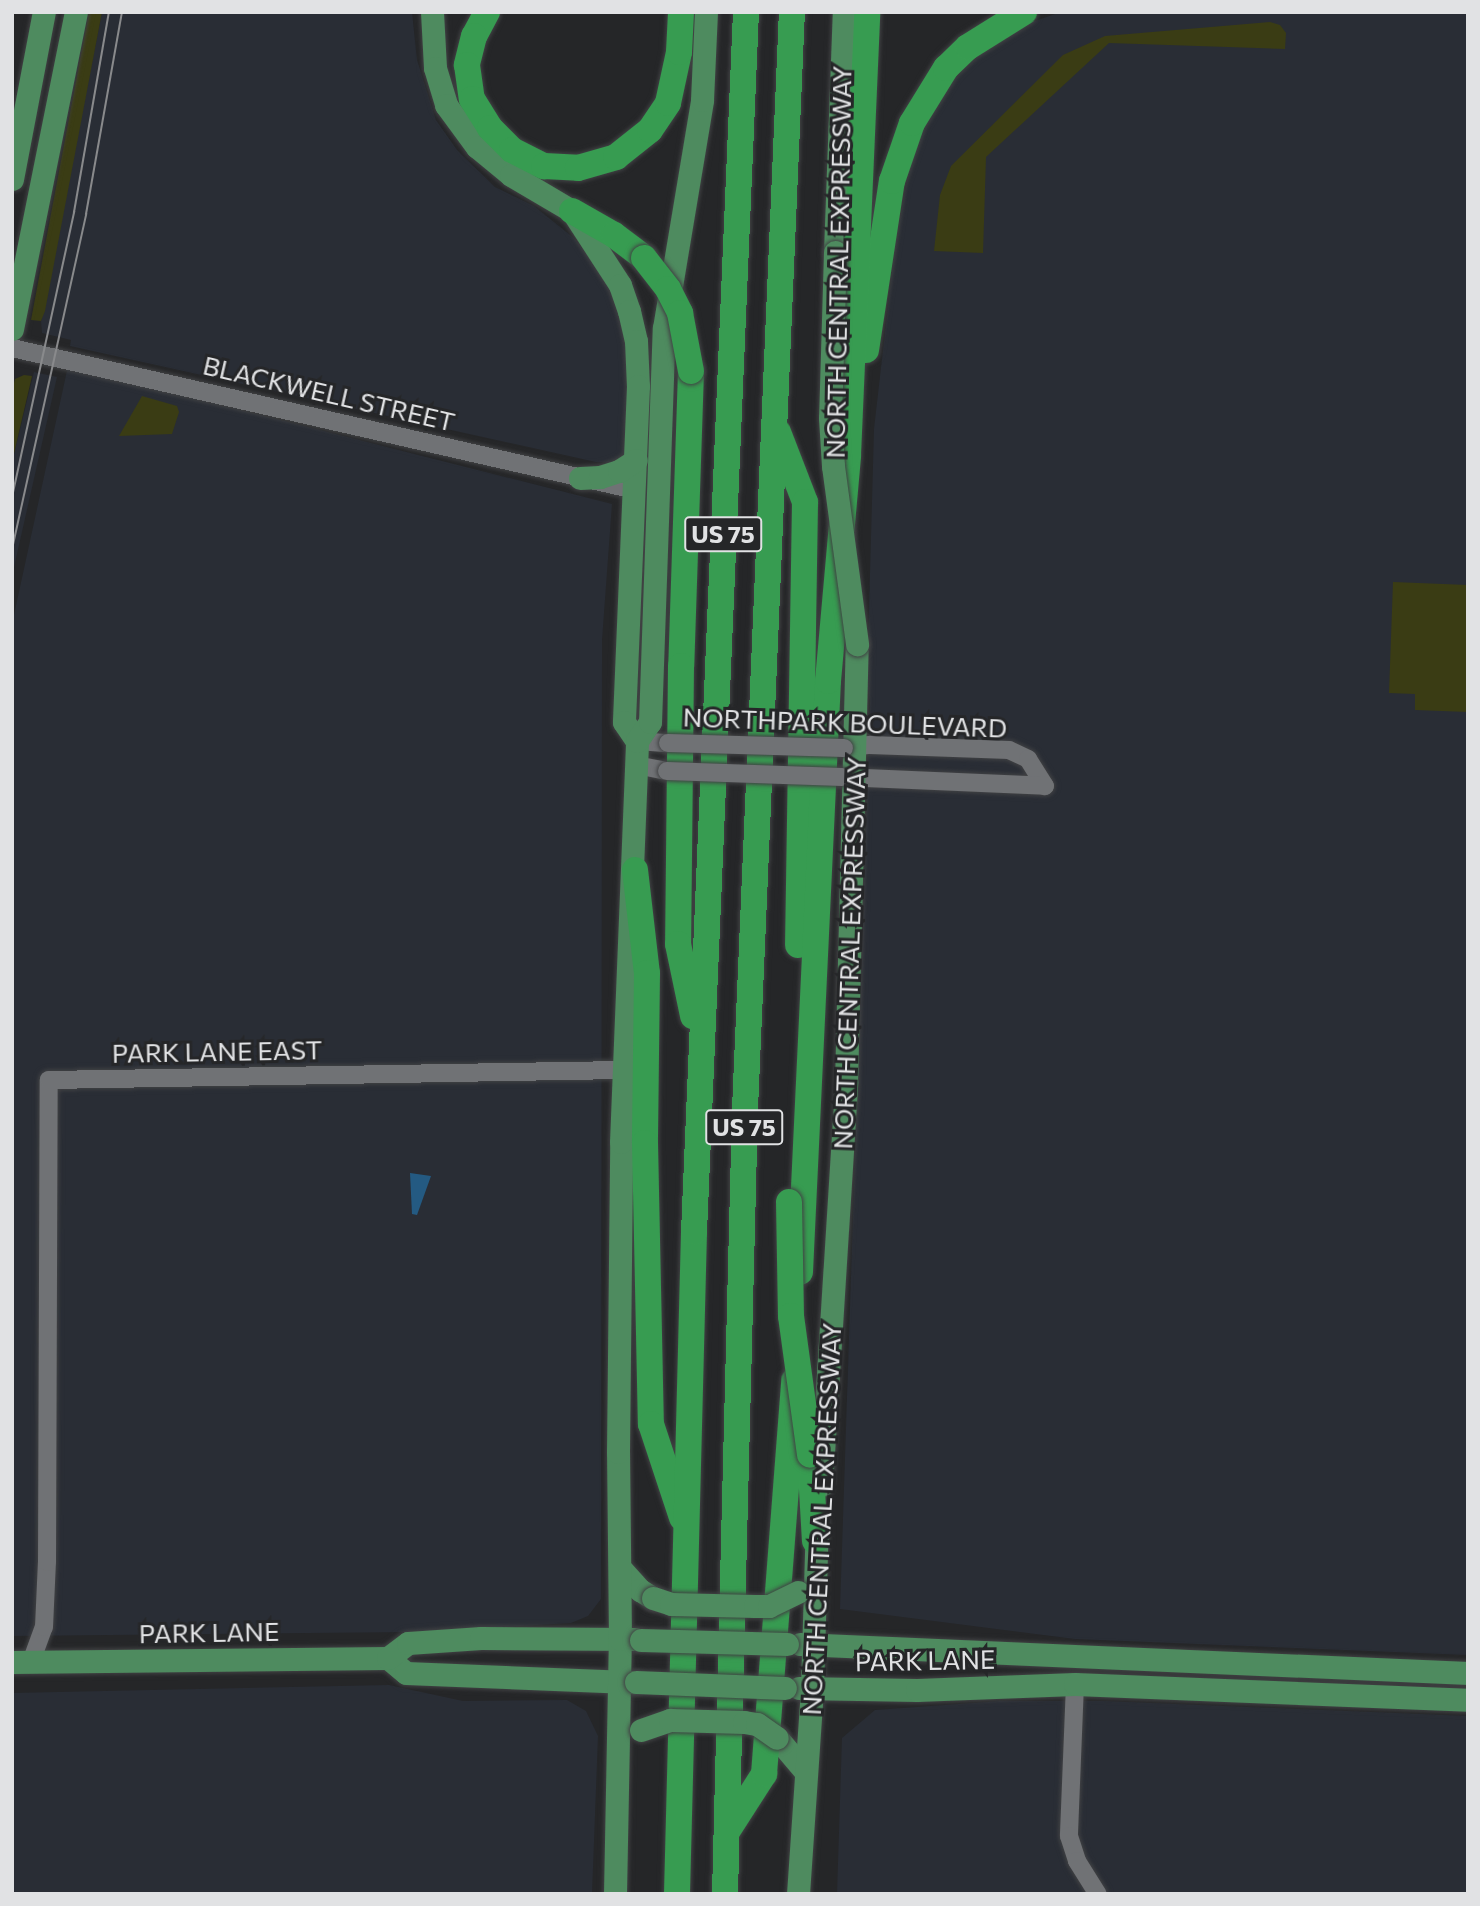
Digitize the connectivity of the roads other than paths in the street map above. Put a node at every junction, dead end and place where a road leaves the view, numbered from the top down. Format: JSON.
{"nodes":[{"id":1,"x":44,"y":12,"type":"edge"},
{"id":2,"x":76,"y":12,"type":"edge"},
{"id":3,"x":487,"y":12,"type":"edge"},
{"id":4,"x":681,"y":12,"type":"edge"},
{"id":5,"x":706,"y":12,"type":"edge"},
{"id":6,"x":746,"y":12,"type":"edge"},
{"id":7,"x":792,"y":12,"type":"edge"},
{"id":8,"x":844,"y":12,"type":"edge"},
{"id":9,"x":867,"y":12,"type":"edge"},
{"id":10,"x":1024,"y":12,"type":"edge"},
{"id":11,"x":428,"y":19,"type":"edge"},
{"id":12,"x":12,"y":179,"type":"edge"},
{"id":13,"x":572,"y":211,"type":"junction"},
{"id":14,"x":12,"y":329,"type":"edge"},
{"id":15,"x":12,"y":348,"type":"edge"},
{"id":16,"x":774,"y":423,"type":"junction"},
{"id":17,"x":848,"y":455,"type":"junction"},
{"id":18,"x":636,"y":460,"type":"junction"},
{"id":19,"x":580,"y":478,"type":"junction"},
{"id":20,"x":635,"y":490,"type":"junction"},
{"id":21,"x":638,"y":741,"type":"junction"},
{"id":22,"x":850,"y":747,"type":"junction"},
{"id":23,"x":636,"y":765,"type":"junction"},
{"id":24,"x":849,"y":778,"type":"junction"},
{"id":25,"x":635,"y":870,"type":"junction"},
{"id":26,"x":701,"y":1056,"type":"junction"},
{"id":27,"x":624,"y":1070,"type":"junction"},
{"id":28,"x":48,"y":1080,"type":"joint"},
{"id":29,"x":688,"y":1537,"type":"junction"},
{"id":30,"x":816,"y":1541,"type":"junction"},
{"id":31,"x":620,"y":1568,"type":"junction"},
{"id":32,"x":806,"y":1586,"type":"junction"},
{"id":33,"x":631,"y":1639,"type":"junction"},
{"id":34,"x":813,"y":1645,"type":"junction"},
{"id":35,"x":388,"y":1658,"type":"junction"},
{"id":36,"x":1167,"y":1658,"type":"junction"},
{"id":37,"x":22,"y":1662,"type":"edge"},
{"id":38,"x":1415,"y":1670,"type":"junction"},
{"id":39,"x":1468,"y":1672,"type":"edge"},
{"id":40,"x":628,"y":1682,"type":"junction"},
{"id":41,"x":1075,"y":1684,"type":"junction"},
{"id":42,"x":812,"y":1688,"type":"junction"},
{"id":43,"x":1414,"y":1698,"type":"junction"},
{"id":44,"x":1468,"y":1700,"type":"edge"},
{"id":45,"x":618,"y":1755,"type":"junction"},
{"id":46,"x":805,"y":1771,"type":"junction"},
{"id":47,"x":727,"y":1831,"type":"junction"},
{"id":48,"x":615,"y":1894,"type":"edge"},
{"id":49,"x":677,"y":1894,"type":"edge"},
{"id":50,"x":725,"y":1894,"type":"edge"},
{"id":51,"x":798,"y":1894,"type":"edge"},
{"id":52,"x":1098,"y":1894,"type":"edge"}],
"edges":[{"from":1,"to":12,"type":"main road"},
{"from":2,"to":14,"type":"main road"},
{"from":3,"to":4,"type":"highway"},
{"from":5,"to":21,"type":"main road"},
{"from":6,"to":26,"type":"highway","number":"US 75"},
{"from":7,"to":16,"type":"highway","name":"NORTH CENTRAL EXPRESSWAY","number":"US 75"},
{"from":8,"to":22,"type":"main road","name":"NORTH CENTRAL EXPRESSWAY","bridge":true},
{"from":9,"to":17,"type":"highway"},
{"from":10,"to":17,"type":"highway"},
{"from":11,"to":13,"type":"main road"},
{"from":13,"to":18,"type":"main road"},
{"from":13,"to":26,"type":"highway","bridge":true},
{"from":15,"to":19,"type":"street","name":"BLACKWELL STREET"},
{"from":16,"to":30,"type":"highway","bridge":true},
{"from":16,"to":47,"type":"highway","name":"NORTH CENTRAL EXPRESSWAY","number":"US 75"},
{"from":17,"to":47,"type":"highway"},
{"from":18,"to":19,"type":"main road"},
{"from":18,"to":20,"type":"main road"},
{"from":19,"to":20,"type":"street","name":"BLACKWELL STREET"},
{"from":20,"to":21,"type":"main road"},
{"from":21,"to":22,"type":"street","name":"NORTHPARK BOULEVARD","bridge":true},
{"from":21,"to":23,"type":"main road"},
{"from":22,"to":24,"type":"main road","name":"NORTH CENTRAL EXPRESSWAY"},
{"from":22,"to":24,"type":"street","name":"NORTHPARK BOULEVARD"},
{"from":23,"to":24,"type":"street","name":"NORTHPARK BOULEVARD","bridge":true},
{"from":23,"to":25,"type":"main road"},
{"from":24,"to":30,"type":"main road","name":"NORTH CENTRAL EXPRESSWAY"},
{"from":25,"to":27,"type":"main road"},
{"from":25,"to":29,"type":"highway"},
{"from":26,"to":29,"type":"highway","number":"US 75"},
{"from":27,"to":28,"type":"street","name":"PARK LANE EAST"},
{"from":27,"to":31,"type":"main road"},
{"from":28,"to":37,"type":"street","name":"PARK LANE"},
{"from":29,"to":49,"type":"highway","number":"US 75"},
{"from":30,"to":32,"type":"main road","name":"NORTH CENTRAL EXPRESSWAY"},
{"from":31,"to":32,"type":"main road","bridge":true},
{"from":31,"to":33,"type":"main road"},
{"from":32,"to":34,"type":"main road","name":"NORTH CENTRAL EXPRESSWAY"},
{"from":33,"to":34,"type":"main road","name":"PARK LANE","bridge":true},
{"from":33,"to":35,"type":"main road","name":"PARK LANE"},
{"from":33,"to":40,"type":"main road"},
{"from":34,"to":36,"type":"main road","name":"PARK LANE"},
{"from":34,"to":42,"type":"main road","name":"NORTH CENTRAL EXPRESSWAY"},
{"from":35,"to":37,"type":"main road","name":"PARK LANE"},
{"from":35,"to":40,"type":"main road","name":"PARK LANE"},
{"from":36,"to":38,"type":"main road","name":"PARK LANE"},
{"from":36,"to":41,"type":"main road"},
{"from":38,"to":39,"type":"main road","name":"PARK LANE"},
{"from":38,"to":43,"type":"main road"},
{"from":40,"to":42,"type":"main road","name":"PARK LANE","bridge":true},
{"from":40,"to":45,"type":"main road"},
{"from":41,"to":42,"type":"main road","name":"PARK LANE"},
{"from":41,"to":43,"type":"main road","name":"PARK LANE"},
{"from":41,"to":52,"type":"street"},
{"from":42,"to":46,"type":"main road","name":"NORTH CENTRAL EXPRESSWAY"},
{"from":43,"to":44,"type":"main road","name":"PARK LANE"},
{"from":45,"to":46,"type":"main road","bridge":true},
{"from":45,"to":48,"type":"main road"},
{"from":46,"to":51,"type":"main road","name":"NORTH CENTRAL EXPRESSWAY"},
{"from":47,"to":50,"type":"highway","name":"NORTH CENTRAL EXPRESSWAY","number":"US 75"}]}
